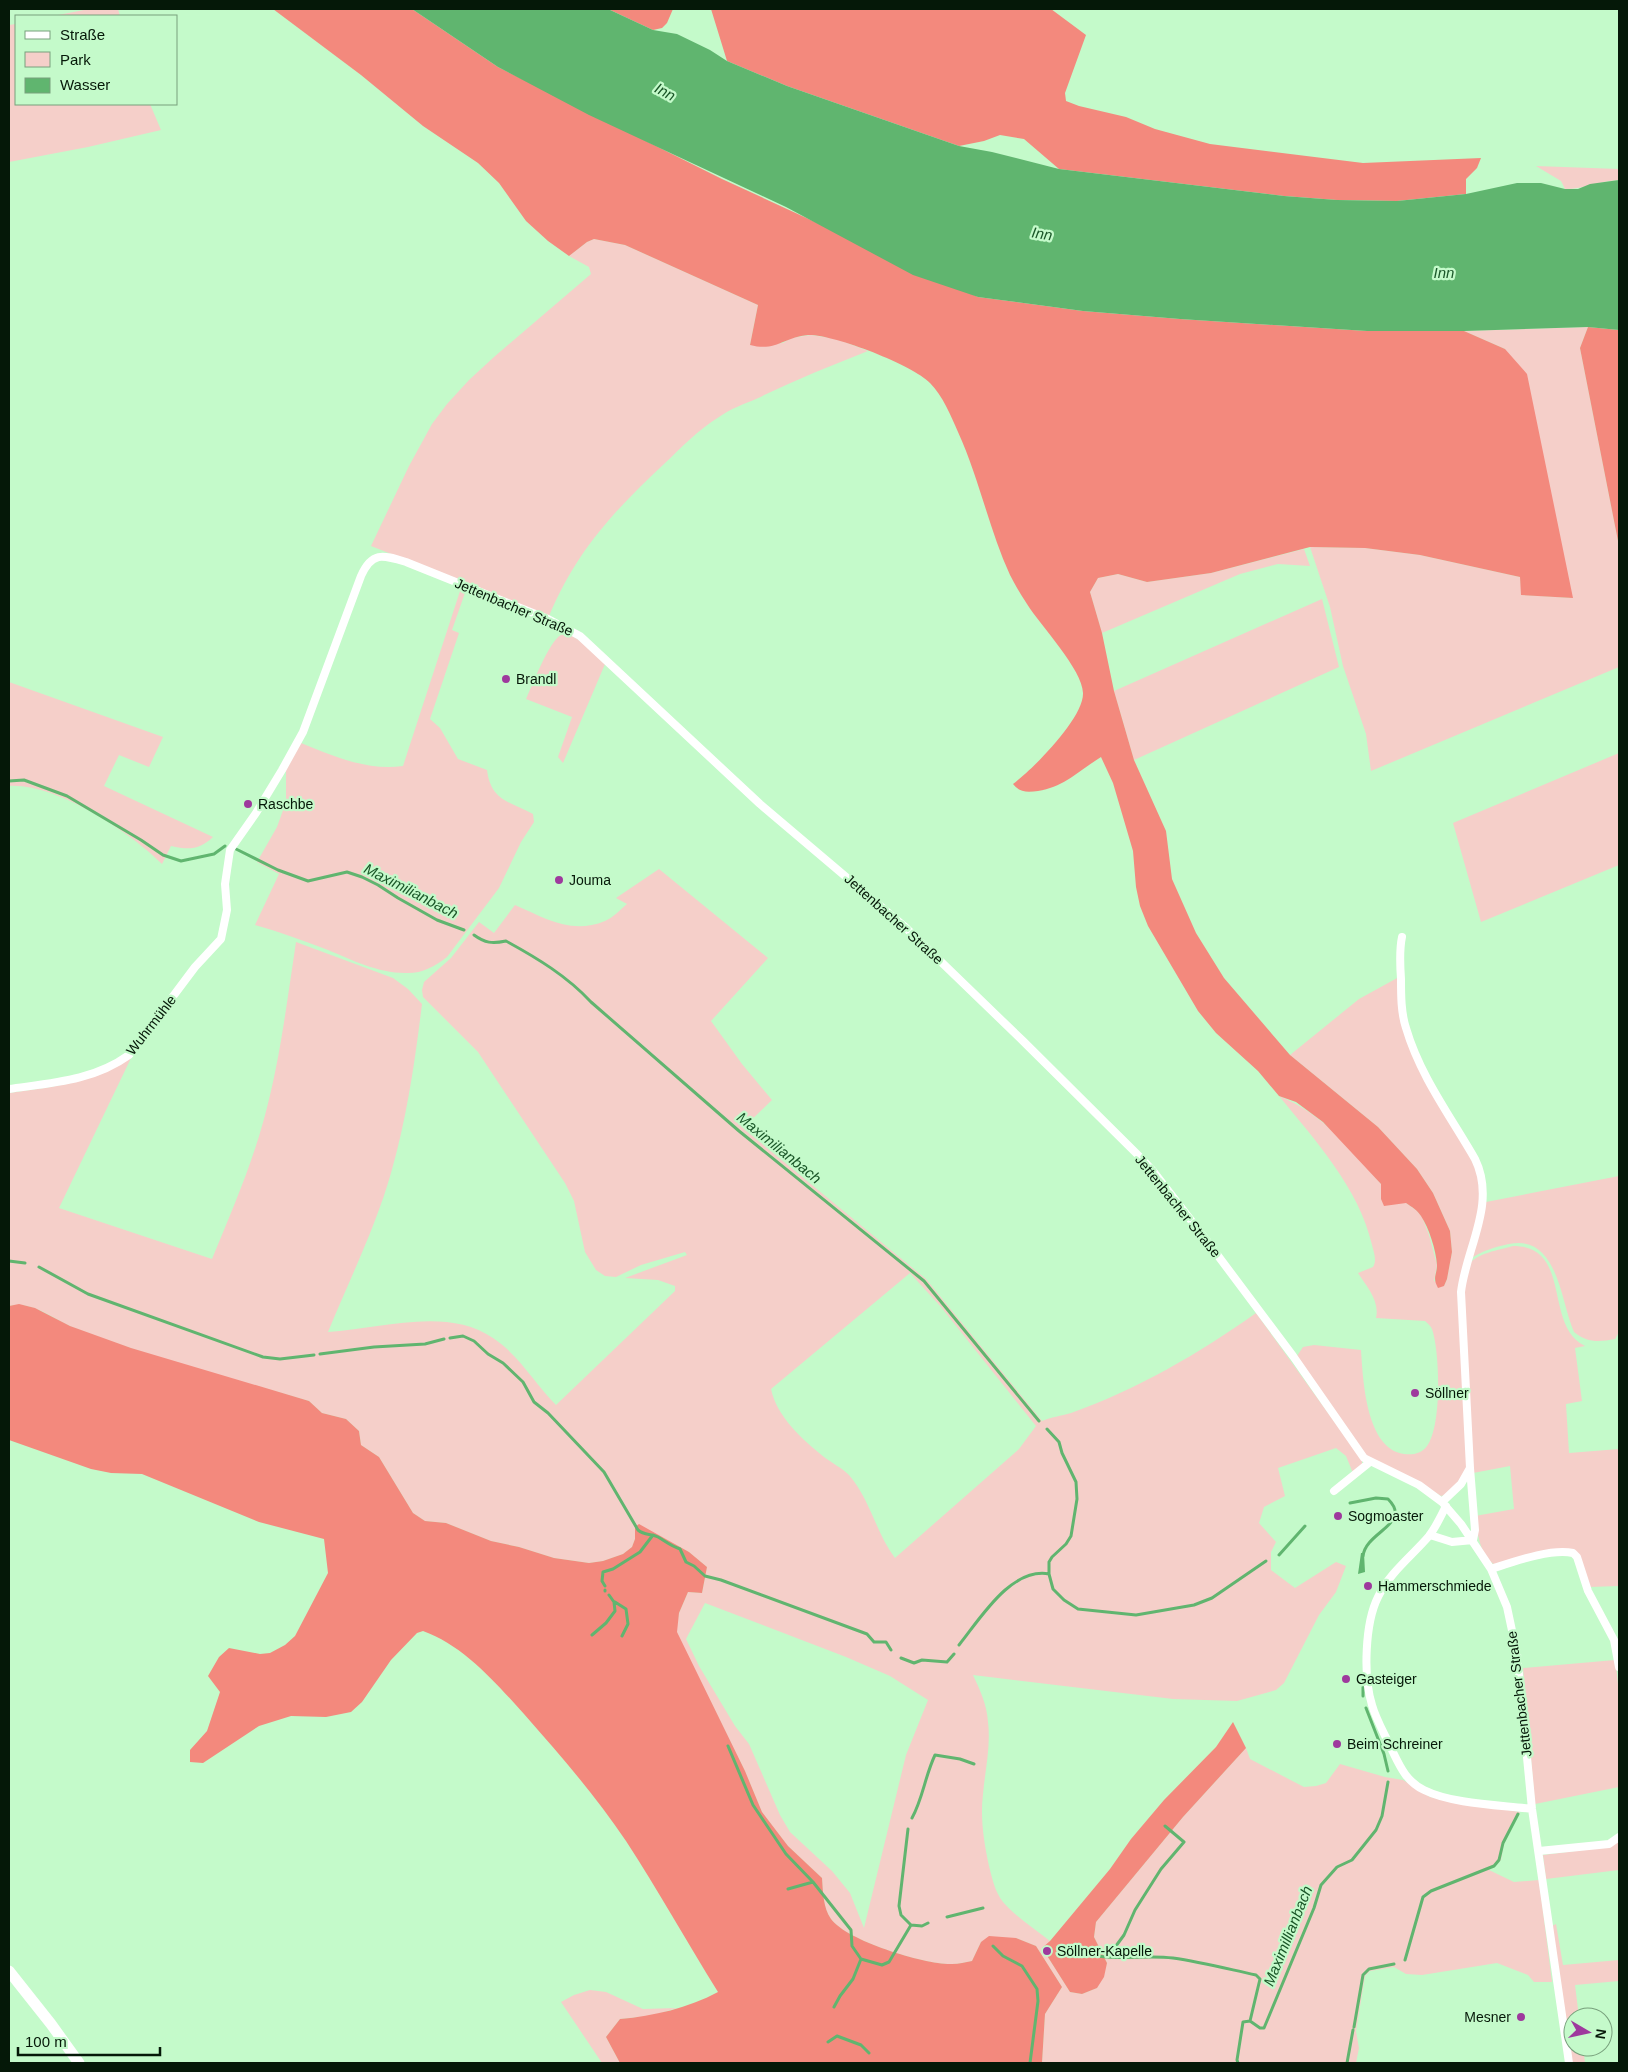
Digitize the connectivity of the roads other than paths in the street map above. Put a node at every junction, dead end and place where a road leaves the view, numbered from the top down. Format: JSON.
{"nodes":[{"id":1,"x":376,"y":557,"type":"joint"},
{"id":2,"x":1402,"y":937,"type":"dead end"},
{"id":3,"x":9,"y":1089,"type":"edge"},
{"id":4,"x":1370,"y":1462,"type":"junction"},
{"id":5,"x":1470,"y":1468,"type":"junction"},
{"id":6,"x":1334,"y":1491,"type":"dead end"},
{"id":7,"x":1444,"y":1504,"type":"junction"},
{"id":8,"x":1430,"y":1535,"type":"junction"},
{"id":9,"x":1473,"y":1540,"type":"junction"},
{"id":10,"x":1491,"y":1570,"type":"junction"},
{"id":11,"x":1619,"y":1667,"type":"edge"},
{"id":12,"x":1532,"y":1809,"type":"junction"},
{"id":13,"x":1619,"y":1837,"type":"edge"},
{"id":14,"x":1539,"y":1852,"type":"junction"},
{"id":15,"x":9,"y":1971,"type":"edge"},
{"id":16,"x":79,"y":2063,"type":"edge"},
{"id":17,"x":1569,"y":2063,"type":"edge"}],
"edges":[{"from":1,"to":3,"type":"street","name":"Wuhrmühle"},
{"from":1,"to":4,"type":"street","name":"Jettenbacher Straße"},
{"from":2,"to":5,"type":"street"},
{"from":4,"to":6,"type":"street"},
{"from":4,"to":7,"type":"street","name":"Jettenbacher Straße"},
{"from":5,"to":7,"type":"street"},
{"from":5,"to":9,"type":"street"},
{"from":7,"to":8,"type":"street"},
{"from":7,"to":9,"type":"street","name":"Jettenbacher Straße"},
{"from":8,"to":9,"type":"street"},
{"from":8,"to":12,"type":"street"},
{"from":9,"to":10,"type":"street","name":"Jettenbacher Straße"},
{"from":10,"to":11,"type":"street"},
{"from":10,"to":12,"type":"street","name":"Jettenbacher Straße"},
{"from":12,"to":14,"type":"street","name":"Jettenbacher Straße"},
{"from":13,"to":14,"type":"street"},
{"from":14,"to":17,"type":"street","name":"Jettenbacher Straße"},
{"from":15,"to":16,"type":"main road"}]}
